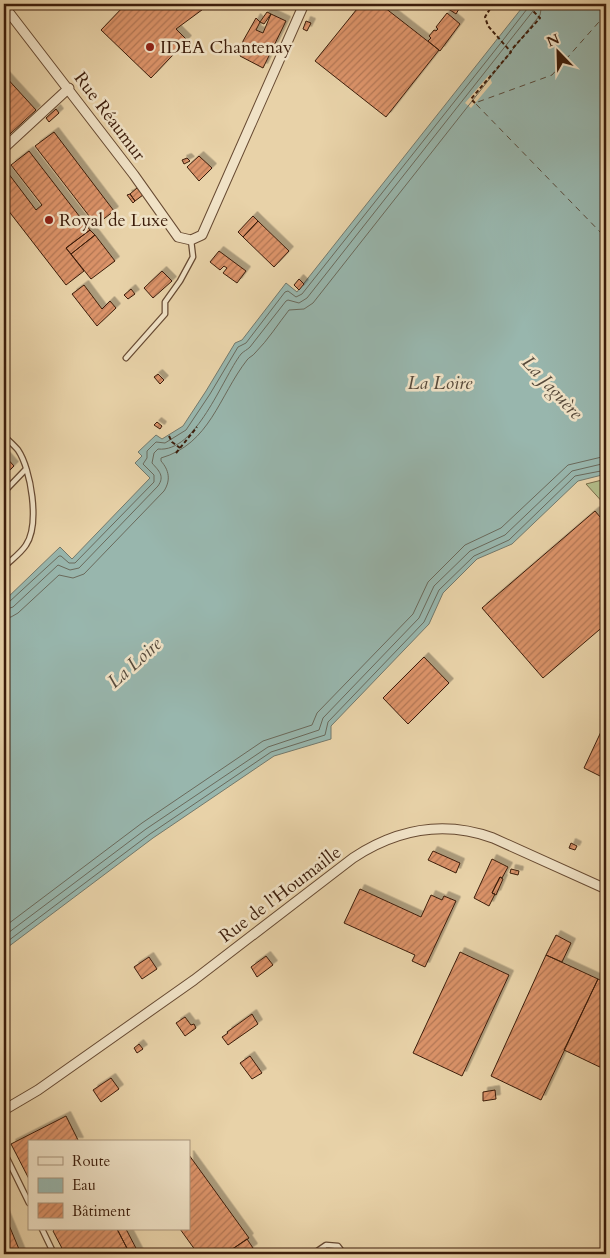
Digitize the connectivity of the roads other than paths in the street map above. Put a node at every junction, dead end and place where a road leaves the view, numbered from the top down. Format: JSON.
{"nodes":[{"id":1,"x":304,"y":4,"type":"edge"},
{"id":2,"x":4,"y":6,"type":"edge"},
{"id":3,"x":69,"y":88,"type":"junction"},
{"id":4,"x":4,"y":148,"type":"edge"},
{"id":5,"x":191,"y":240,"type":"junction"},
{"id":6,"x":126,"y":358,"type":"dead end"},
{"id":7,"x":4,"y":436,"type":"edge"},
{"id":8,"x":26,"y":470,"type":"junction"},
{"id":9,"x":4,"y":492,"type":"edge"},
{"id":10,"x":4,"y":567,"type":"edge"},
{"id":11,"x":606,"y":889,"type":"edge"},
{"id":12,"x":4,"y":1110,"type":"edge"},
{"id":13,"x":4,"y":1152,"type":"edge"},
{"id":14,"x":28,"y":1201,"type":"edge"},
{"id":15,"x":42,"y":1230,"type":"edge"},
{"id":16,"x":54,"y":1254,"type":"edge"},
{"id":17,"x":313,"y":1254,"type":"edge"},
{"id":18,"x":344,"y":1254,"type":"edge"}],
"edges":[{"from":1,"to":5,"type":"street"},
{"from":2,"to":3,"type":"street","name":"Rue Réaumur"},
{"from":3,"to":4,"type":"street"},
{"from":3,"to":5,"type":"street","name":"Rue Réaumur"},
{"from":5,"to":6,"type":"lane"},
{"from":7,"to":8,"type":"lane"},
{"from":8,"to":9,"type":"lane"},
{"from":8,"to":10,"type":"lane"},
{"from":11,"to":12,"type":"street","name":"Rue de l'Houmaille"},
{"from":13,"to":14,"type":"lane"},
{"from":15,"to":16,"type":"lane"},
{"from":17,"to":18,"type":"lane"}]}
